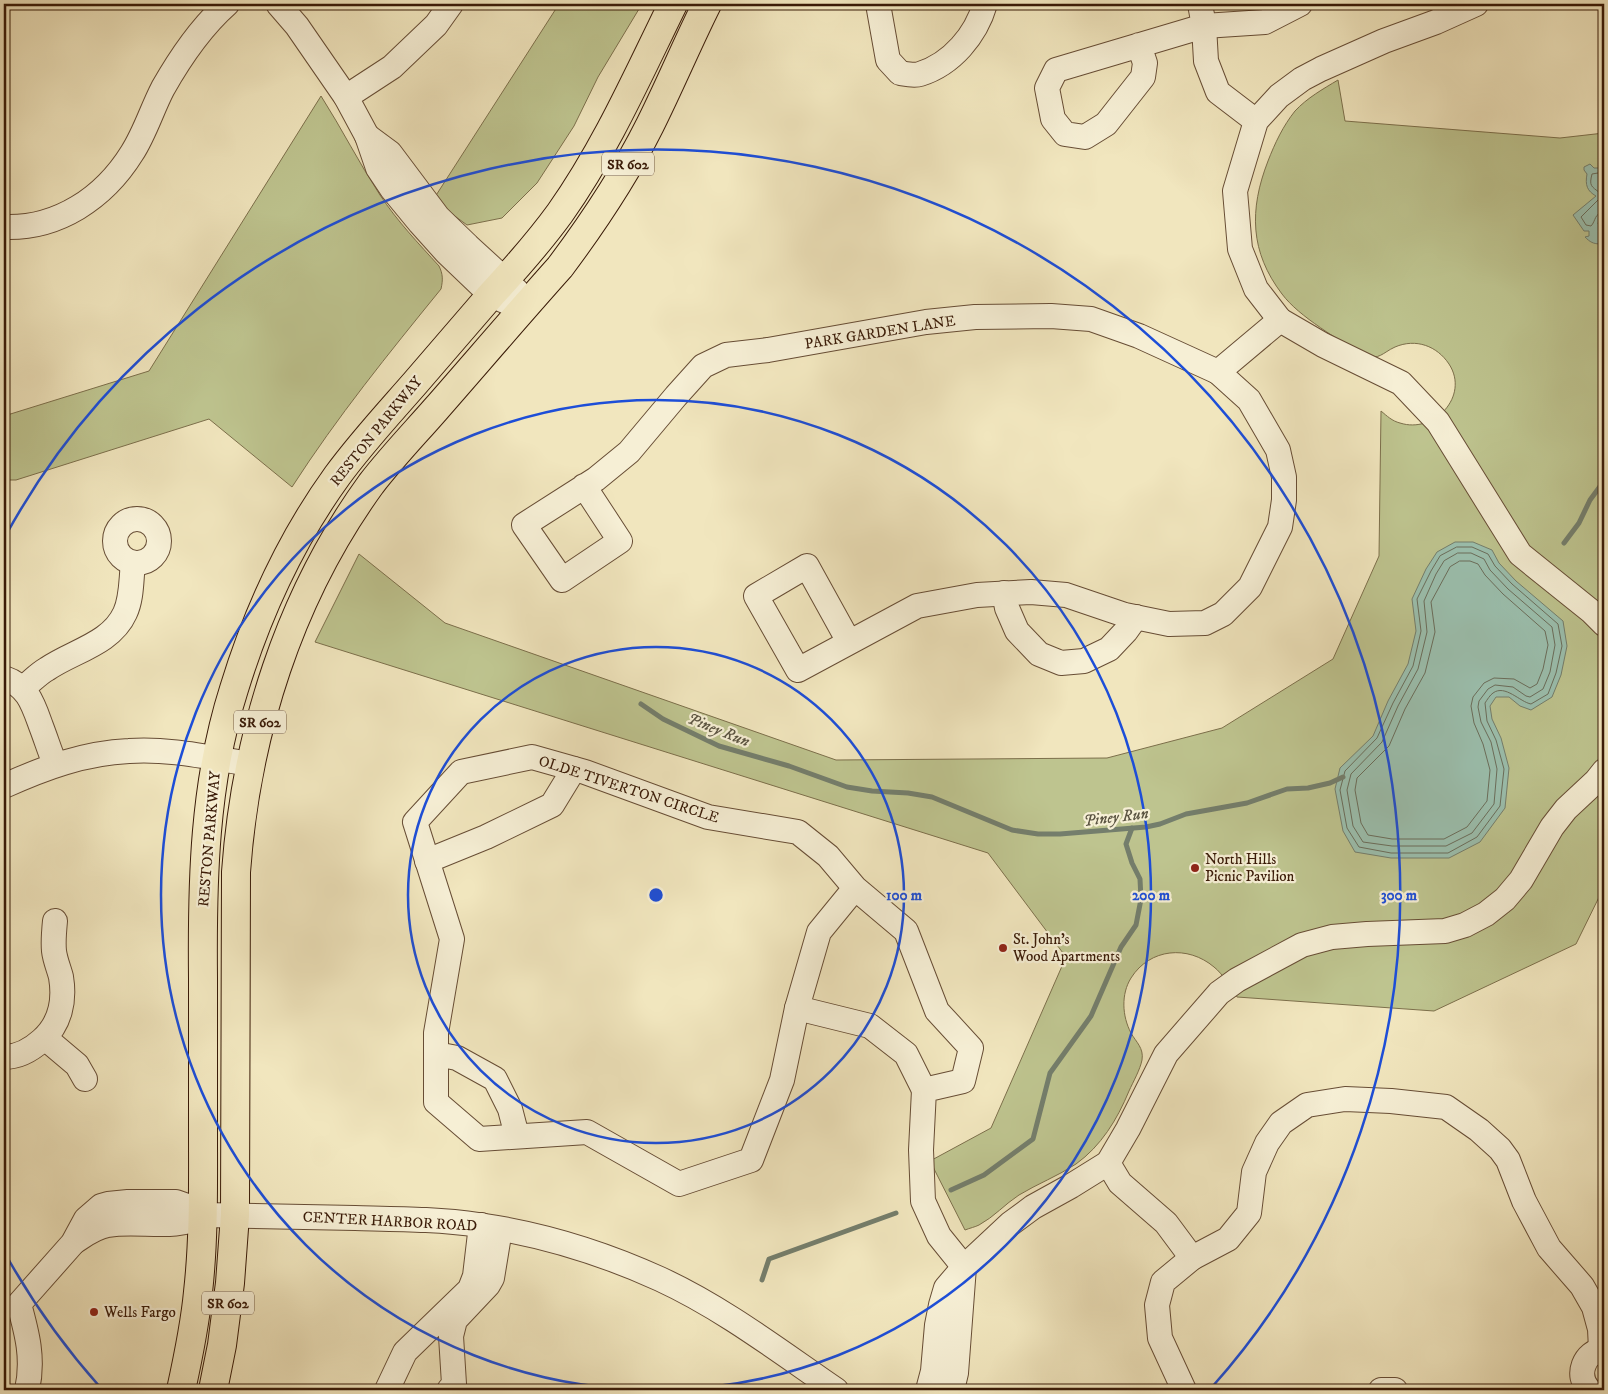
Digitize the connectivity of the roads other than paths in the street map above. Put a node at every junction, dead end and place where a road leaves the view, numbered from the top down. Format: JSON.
{"nodes":[{"id":1,"x":227,"y":4,"type":"edge"},
{"id":2,"x":278,"y":4,"type":"edge"},
{"id":3,"x":451,"y":4,"type":"edge"},
{"id":4,"x":673,"y":4,"type":"edge"},
{"id":5,"x":707,"y":4,"type":"edge"},
{"id":6,"x":878,"y":4,"type":"edge"},
{"id":7,"x":985,"y":4,"type":"edge"},
{"id":8,"x":1300,"y":4,"type":"edge"},
{"id":9,"x":1476,"y":4,"type":"edge"},
{"id":10,"x":1202,"y":15,"type":"edge"},
{"id":11,"x":1139,"y":45,"type":"dead end"},
{"id":12,"x":346,"y":97,"type":"junction"},
{"id":13,"x":1256,"y":121,"type":"junction"},
{"id":14,"x":4,"y":227,"type":"edge"},
{"id":15,"x":498,"y":288,"type":"junction"},
{"id":16,"x":523,"y":309,"type":"junction"},
{"id":17,"x":1280,"y":320,"type":"junction"},
{"id":18,"x":1218,"y":372,"type":"junction"},
{"id":19,"x":584,"y":486,"type":"dead end"},
{"id":20,"x":133,"y":563,"type":"dead end"},
{"id":21,"x":1004,"y":593,"type":"junction"},
{"id":22,"x":1136,"y":617,"type":"junction"},
{"id":23,"x":1604,"y":624,"type":"edge"},
{"id":24,"x":849,"y":642,"type":"dead end"},
{"id":25,"x":13,"y":683,"type":"edge"},
{"id":26,"x":216,"y":759,"type":"junction"},
{"id":27,"x":55,"y":764,"type":"junction"},
{"id":28,"x":251,"y":764,"type":"junction"},
{"id":29,"x":574,"y":769,"type":"junction"},
{"id":30,"x":1604,"y":771,"type":"edge"},
{"id":31,"x":4,"y":786,"type":"edge"},
{"id":32,"x":427,"y":861,"type":"junction"},
{"id":33,"x":854,"y":888,"type":"junction"},
{"id":34,"x":55,"y":921,"type":"dead end"},
{"id":35,"x":797,"y":1008,"type":"junction"},
{"id":36,"x":45,"y":1038,"type":"junction"},
{"id":37,"x":436,"y":1054,"type":"junction"},
{"id":38,"x":4,"y":1057,"type":"edge"},
{"id":39,"x":84,"y":1079,"type":"dead end"},
{"id":40,"x":924,"y":1090,"type":"junction"},
{"id":41,"x":517,"y":1136,"type":"junction"},
{"id":42,"x":1108,"y":1163,"type":"junction"},
{"id":43,"x":203,"y":1215,"type":"junction"},
{"id":44,"x":235,"y":1216,"type":"junction"},
{"id":45,"x":491,"y":1227,"type":"junction"},
{"id":46,"x":1192,"y":1258,"type":"junction"},
{"id":47,"x":964,"y":1267,"type":"junction"},
{"id":48,"x":1603,"y":1349,"type":"edge"},
{"id":49,"x":27,"y":1390,"type":"edge"},
{"id":50,"x":181,"y":1390,"type":"edge"},
{"id":51,"x":213,"y":1390,"type":"edge"},
{"id":52,"x":387,"y":1390,"type":"edge"},
{"id":53,"x":449,"y":1390,"type":"edge"},
{"id":54,"x":836,"y":1390,"type":"edge"},
{"id":55,"x":928,"y":1390,"type":"edge"},
{"id":56,"x":952,"y":1390,"type":"edge"},
{"id":57,"x":1184,"y":1390,"type":"edge"},
{"id":58,"x":1381,"y":1390,"type":"edge"},
{"id":59,"x":1395,"y":1390,"type":"edge"},
{"id":60,"x":1589,"y":1390,"type":"edge"}],
"edges":[{"from":1,"to":14,"type":"street"},
{"from":2,"to":12,"type":"street"},
{"from":3,"to":12,"type":"street"},
{"from":4,"to":15,"type":"main road","name":"RESTON PARKWAY","number":"SR 602"},
{"from":5,"to":16,"type":"main road","name":"RESTON PARKWAY","number":"SR 602"},
{"from":6,"to":7,"type":"street"},
{"from":8,"to":10,"type":"street"},
{"from":9,"to":13,"type":"street"},
{"from":10,"to":11,"type":"street"},
{"from":10,"to":13,"type":"street"},
{"from":12,"to":15,"type":"street"},
{"from":13,"to":17,"type":"street"},
{"from":15,"to":16,"type":"street"},
{"from":15,"to":26,"type":"main road","name":"RESTON PARKWAY","number":"SR 602"},
{"from":16,"to":28,"type":"main road","name":"RESTON PARKWAY","number":"SR 602"},
{"from":17,"to":18,"type":"street"},
{"from":17,"to":23,"type":"street"},
{"from":18,"to":19,"type":"street","name":"PARK GARDEN LANE"},
{"from":18,"to":22,"type":"street","name":"PARK GARDEN LANE"},
{"from":20,"to":25,"type":"street"},
{"from":21,"to":22,"type":"street","name":"PARK GARDEN LANE"},
{"from":21,"to":22,"type":"street"},
{"from":21,"to":24,"type":"street","name":"PARK GARDEN LANE"},
{"from":25,"to":27,"type":"street"},
{"from":26,"to":27,"type":"street"},
{"from":26,"to":28,"type":"street"},
{"from":26,"to":43,"type":"main road","name":"RESTON PARKWAY","number":"SR 602"},
{"from":27,"to":31,"type":"street"},
{"from":28,"to":44,"type":"main road","name":"RESTON PARKWAY","number":"SR 602"},
{"from":29,"to":32,"type":"street"},
{"from":29,"to":32,"type":"street","name":"OLDE TIVERTON CIRCLE"},
{"from":29,"to":33,"type":"street","name":"OLDE TIVERTON CIRCLE"},
{"from":30,"to":42,"type":"street"},
{"from":32,"to":37,"type":"street","name":"OLDE TIVERTON CIRCLE"},
{"from":33,"to":35,"type":"street","name":"OLDE TIVERTON CIRCLE"},
{"from":33,"to":40,"type":"street","name":"OLDE TIVERTON CIRCLE"},
{"from":34,"to":36,"type":"street"},
{"from":35,"to":40,"type":"street"},
{"from":35,"to":41,"type":"street","name":"OLDE TIVERTON CIRCLE"},
{"from":36,"to":38,"type":"street"},
{"from":36,"to":39,"type":"street"},
{"from":37,"to":41,"type":"street"},
{"from":37,"to":41,"type":"street","name":"OLDE TIVERTON CIRCLE"},
{"from":40,"to":47,"type":"street"},
{"from":42,"to":46,"type":"street"},
{"from":42,"to":47,"type":"street"},
{"from":43,"to":44,"type":"street","name":"CENTER HARBOR ROAD"},
{"from":43,"to":49,"type":"street"},
{"from":43,"to":50,"type":"main road","name":"RESTON PARKWAY","number":"SR 602"},
{"from":44,"to":45,"type":"street","name":"CENTER HARBOR ROAD"},
{"from":44,"to":51,"type":"main road","name":"RESTON PARKWAY","number":"SR 602"},
{"from":45,"to":52,"type":"street"},
{"from":45,"to":53,"type":"street"},
{"from":45,"to":54,"type":"street","name":"CENTER HARBOR ROAD"},
{"from":46,"to":48,"type":"street"},
{"from":46,"to":57,"type":"street"},
{"from":47,"to":55,"type":"street"},
{"from":47,"to":56,"type":"street"},
{"from":48,"to":60,"type":"street"},
{"from":58,"to":59,"type":"street"}]}
